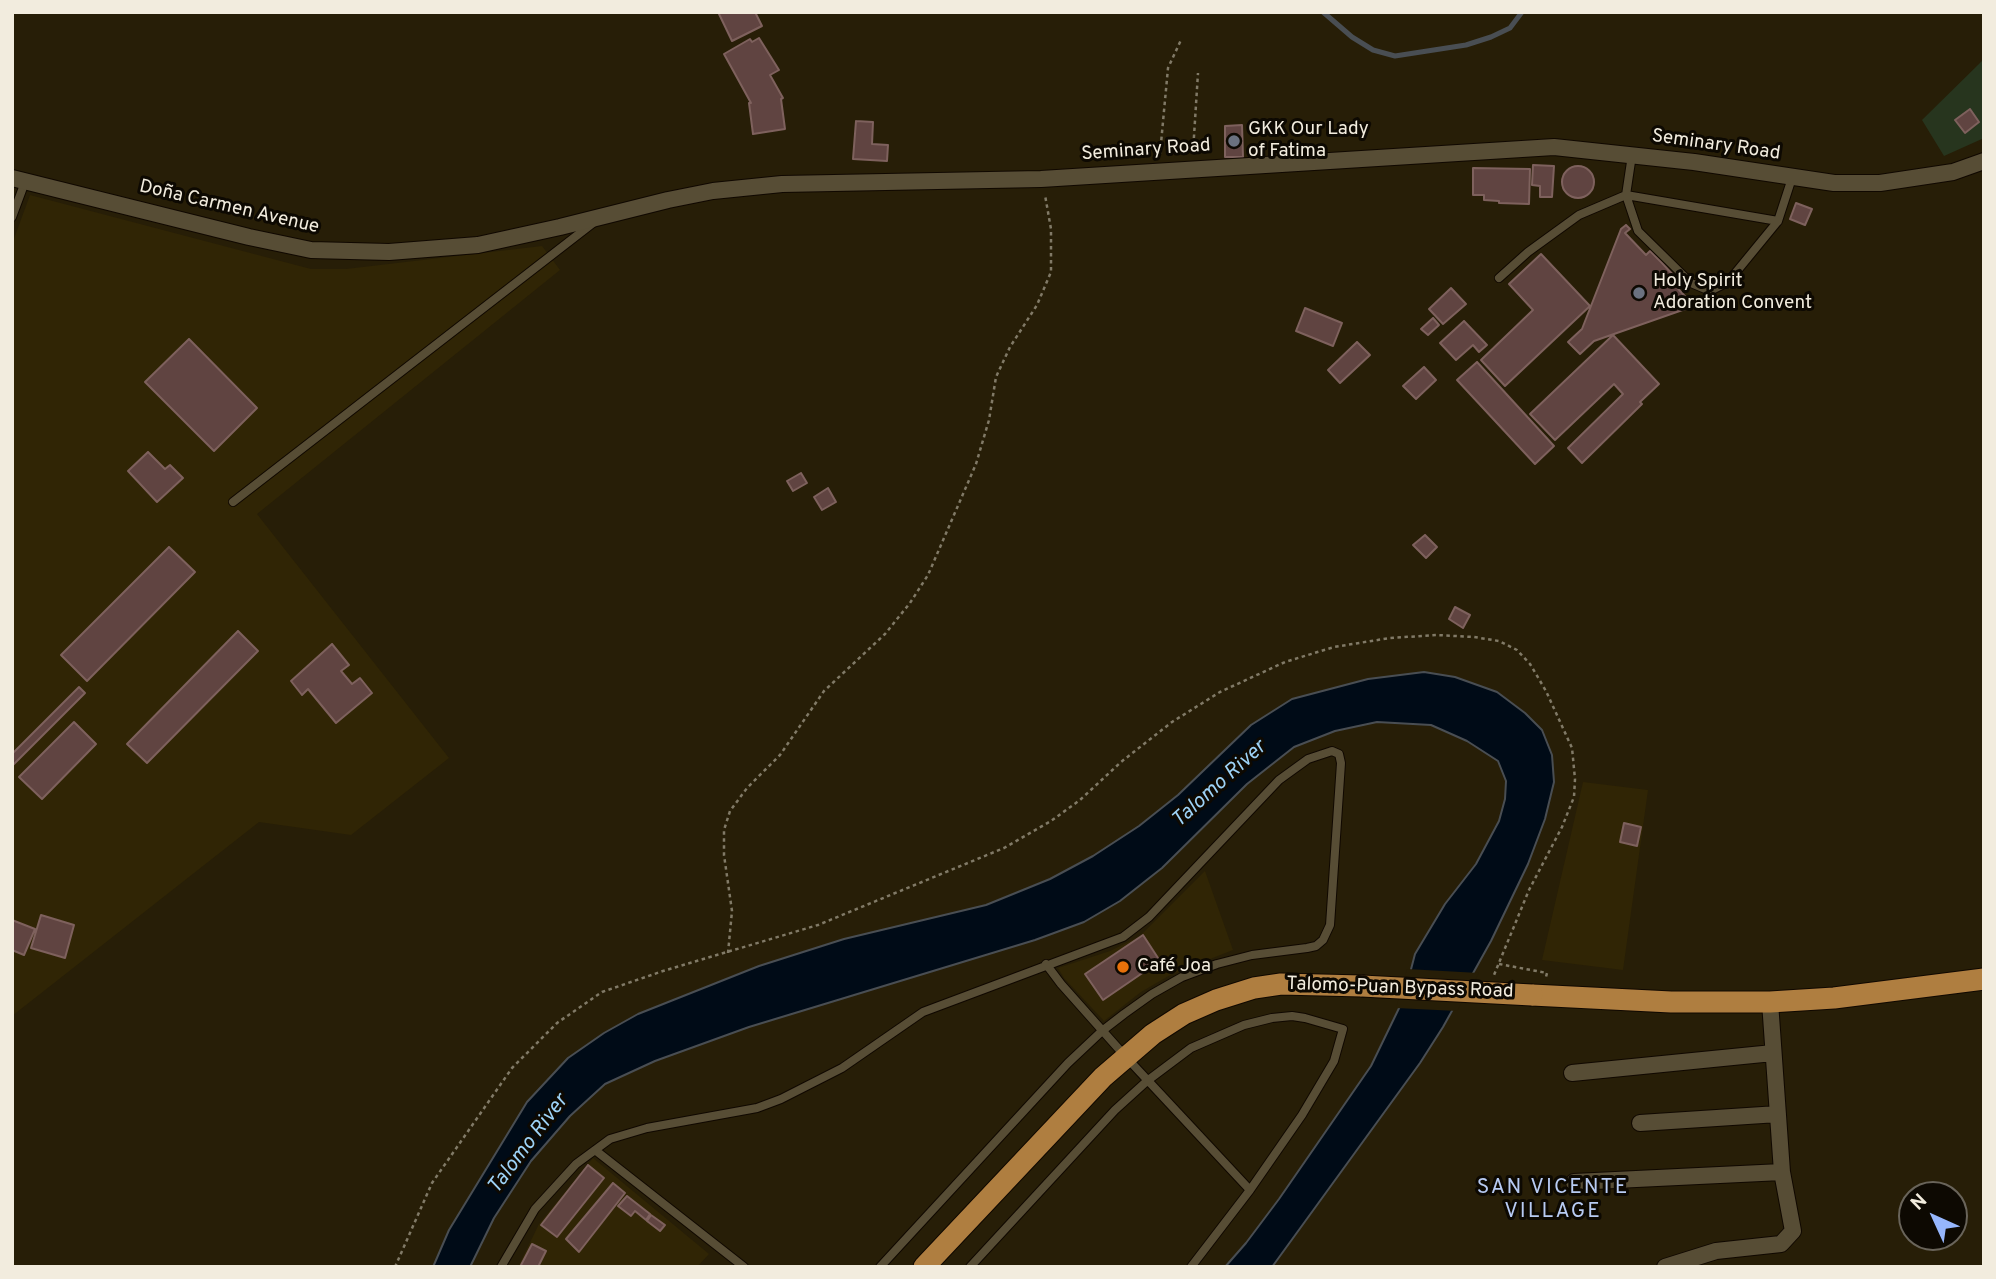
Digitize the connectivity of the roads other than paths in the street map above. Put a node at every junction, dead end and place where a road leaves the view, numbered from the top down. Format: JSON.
{"nodes":[{"id":1,"x":1632,"y":155,"type":"junction"},
{"id":2,"x":1984,"y":161,"type":"edge"},
{"id":3,"x":1792,"y":178,"type":"junction"},
{"id":4,"x":19,"y":180,"type":"edge"},
{"id":5,"x":1626,"y":195,"type":"junction"},
{"id":6,"x":603,"y":216,"type":"junction"},
{"id":7,"x":12,"y":217,"type":"edge"},
{"id":8,"x":1778,"y":221,"type":"junction"},
{"id":9,"x":1499,"y":278,"type":"dead end"},
{"id":10,"x":233,"y":502,"type":"dead end"},
{"id":11,"x":1046,"y":964,"type":"junction"},
{"id":12,"x":1984,"y":979,"type":"edge"},
{"id":13,"x":1770,"y":1002,"type":"junction"},
{"id":14,"x":1102,"y":1031,"type":"junction"},
{"id":15,"x":1773,"y":1053,"type":"junction"},
{"id":16,"x":1125,"y":1056,"type":"junction"},
{"id":17,"x":1572,"y":1073,"type":"dead end"},
{"id":18,"x":1147,"y":1081,"type":"junction"},
{"id":19,"x":1778,"y":1114,"type":"junction"},
{"id":20,"x":1640,"y":1123,"type":"dead end"},
{"id":21,"x":595,"y":1150,"type":"junction"},
{"id":22,"x":1782,"y":1172,"type":"junction"},
{"id":23,"x":1574,"y":1182,"type":"dead end"},
{"id":24,"x":1250,"y":1190,"type":"junction"},
{"id":25,"x":501,"y":1267,"type":"edge"},
{"id":26,"x":744,"y":1267,"type":"edge"},
{"id":27,"x":880,"y":1267,"type":"edge"},
{"id":28,"x":924,"y":1267,"type":"edge"},
{"id":29,"x":970,"y":1267,"type":"edge"},
{"id":30,"x":1191,"y":1267,"type":"edge"},
{"id":31,"x":1665,"y":1267,"type":"edge"}],
"edges":[{"from":1,"to":3,"type":"street","name":"Seminary Road"},
{"from":1,"to":5,"type":"lane"},
{"from":1,"to":6,"type":"street","name":"Seminary Road"},
{"from":2,"to":3,"type":"street","name":"Seminary Road"},
{"from":3,"to":8,"type":"lane"},
{"from":4,"to":6,"type":"street","name":"Doña Carmen Avenue"},
{"from":4,"to":7,"type":"lane"},
{"from":5,"to":8,"type":"lane"},
{"from":5,"to":8,"type":"lane"},
{"from":5,"to":9,"type":"lane"},
{"from":6,"to":10,"type":"lane"},
{"from":11,"to":14,"type":"lane"},
{"from":11,"to":14,"type":"lane"},
{"from":11,"to":21,"type":"lane"},
{"from":12,"to":13,"type":"highway","name":"Talomo-Puan Bypass Road"},
{"from":13,"to":15,"type":"street"},
{"from":13,"to":16,"type":"highway","name":"Talomo-Puan Bypass Road","bridge":true},
{"from":14,"to":16,"type":"lane"},
{"from":14,"to":27,"type":"lane"},
{"from":15,"to":17,"type":"street"},
{"from":15,"to":19,"type":"street"},
{"from":16,"to":18,"type":"lane"},
{"from":16,"to":28,"type":"highway","name":"Talomo-Puan Bypass Road"},
{"from":18,"to":24,"type":"lane"},
{"from":18,"to":24,"type":"lane"},
{"from":18,"to":29,"type":"lane"},
{"from":19,"to":20,"type":"street"},
{"from":19,"to":22,"type":"street"},
{"from":21,"to":25,"type":"lane"},
{"from":21,"to":26,"type":"lane"},
{"from":22,"to":23,"type":"street"},
{"from":22,"to":31,"type":"street"},
{"from":24,"to":30,"type":"lane"}]}
